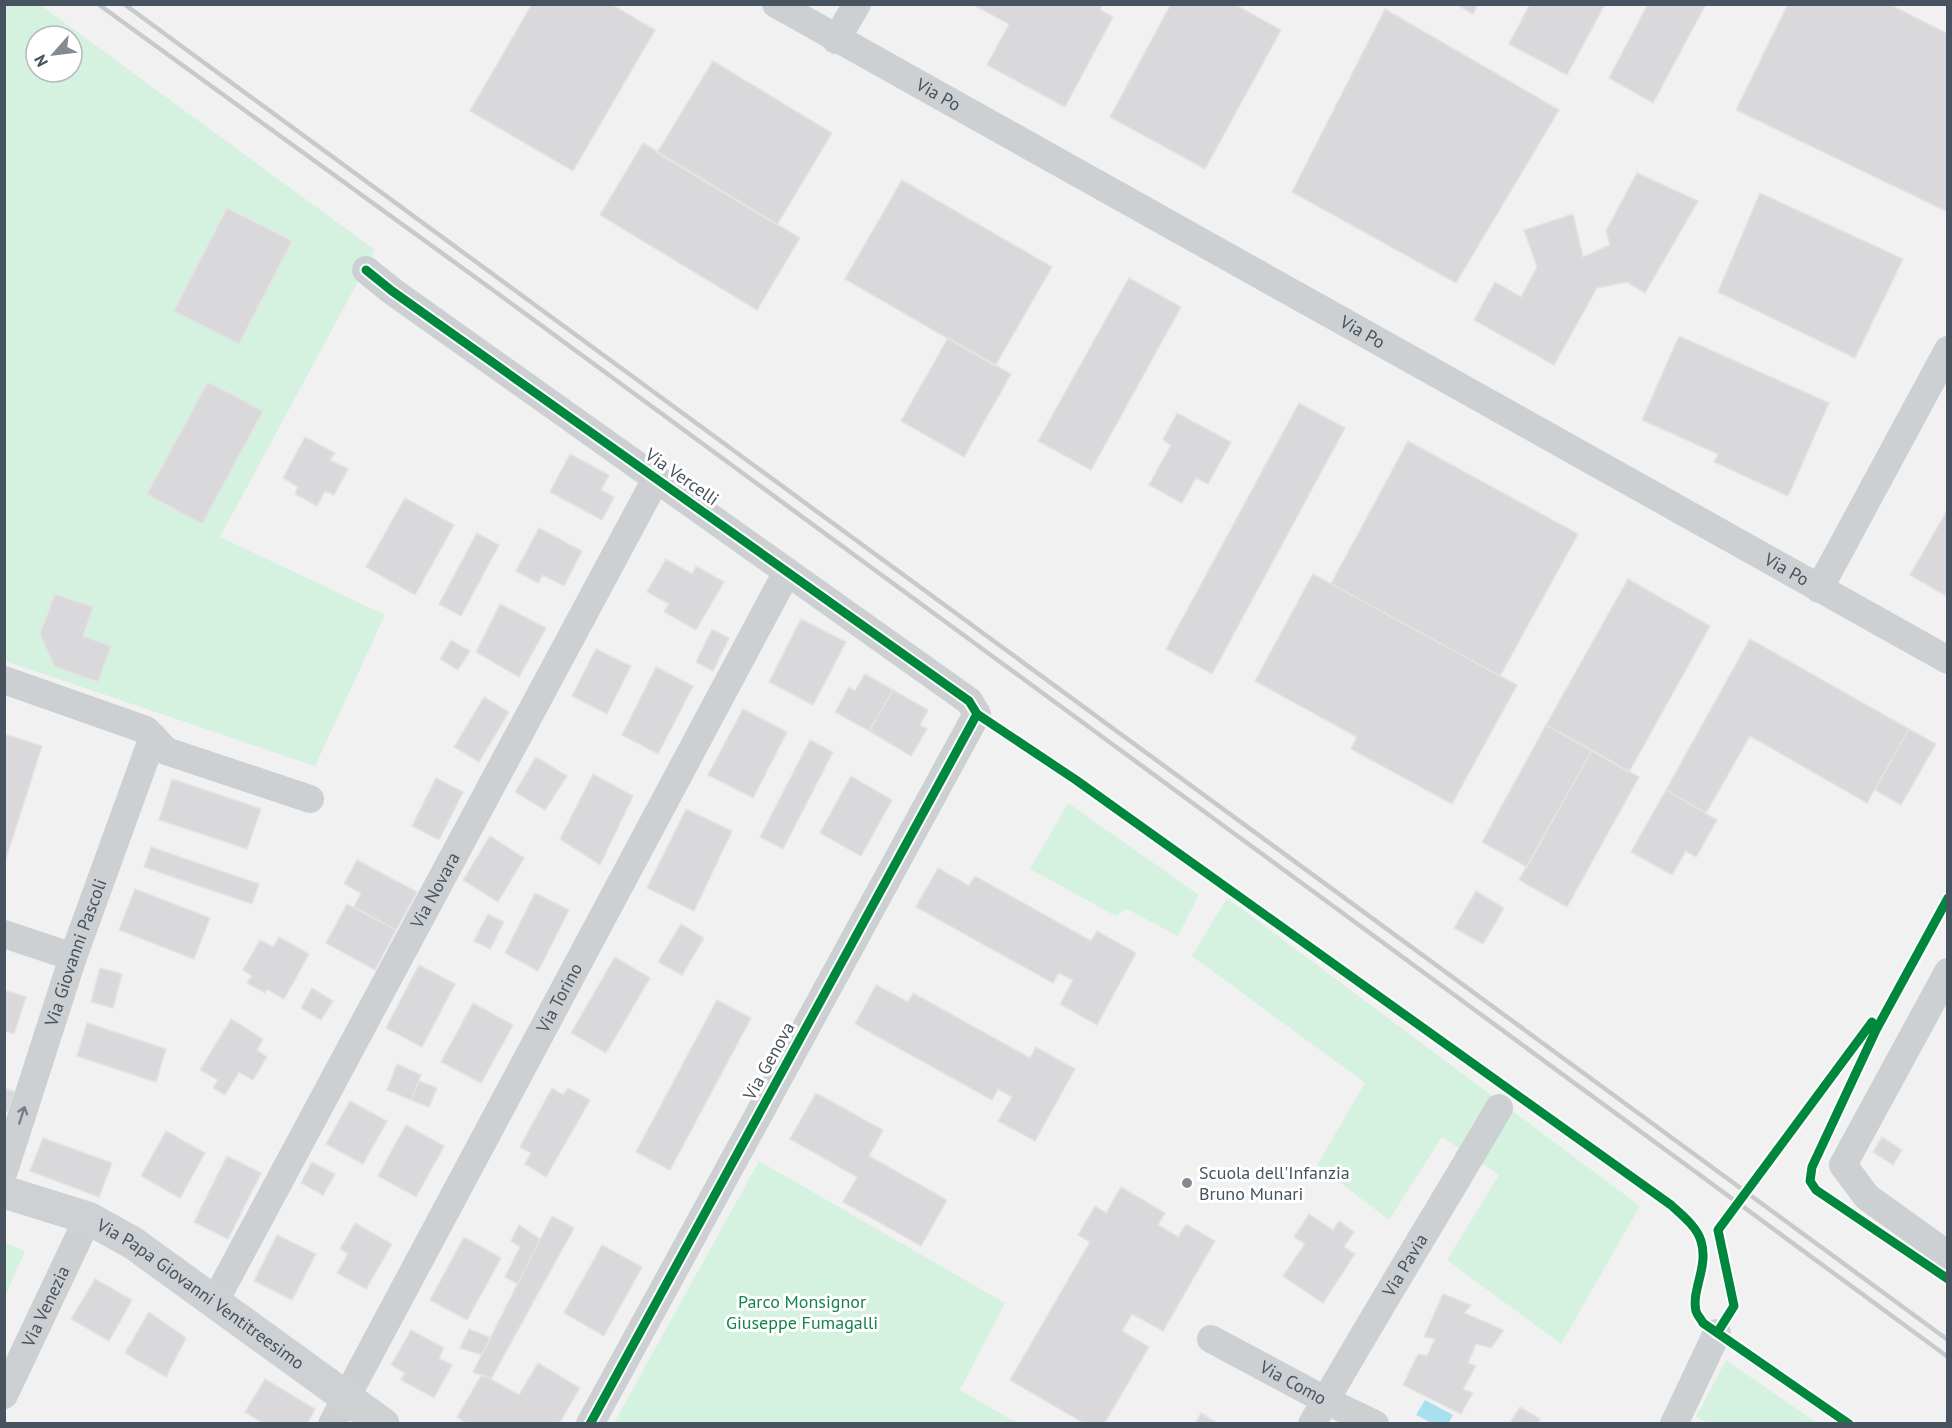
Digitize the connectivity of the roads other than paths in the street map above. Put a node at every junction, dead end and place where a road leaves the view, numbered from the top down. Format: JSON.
{"nodes":[{"id":1,"x":776,"y":4,"type":"edge"},
{"id":2,"x":856,"y":4,"type":"edge"},
{"id":3,"x":836,"y":40,"type":"junction"},
{"id":4,"x":366,"y":270,"type":"dead end"},
{"id":5,"x":1947,"y":350,"type":"edge"},
{"id":6,"x":656,"y":479,"type":"junction"},
{"id":7,"x":787,"y":572,"type":"junction"},
{"id":8,"x":1819,"y":589,"type":"junction"},
{"id":9,"x":1947,"y":660,"type":"edge"},
{"id":10,"x":4,"y":680,"type":"edge"},
{"id":11,"x":977,"y":714,"type":"joint"},
{"id":12,"x":153,"y":737,"type":"junction"},
{"id":13,"x":310,"y":799,"type":"dead end"},
{"id":14,"x":4,"y":934,"type":"edge"},
{"id":15,"x":74,"y":957,"type":"junction"},
{"id":16,"x":1947,"y":972,"type":"edge"},
{"id":17,"x":1499,"y":1108,"type":"dead end"},
{"id":18,"x":4,"y":1171,"type":"edge"},
{"id":19,"x":4,"y":1192,"type":"edge"},
{"id":20,"x":88,"y":1218,"type":"junction"},
{"id":21,"x":1947,"y":1255,"type":"edge"},
{"id":22,"x":215,"y":1301,"type":"junction"},
{"id":23,"x":1717,"y":1333,"type":"dead end"},
{"id":24,"x":1211,"y":1339,"type":"dead end"},
{"id":25,"x":4,"y":1395,"type":"edge"},
{"id":26,"x":339,"y":1410,"type":"edge"},
{"id":27,"x":1319,"y":1412,"type":"edge"},
{"id":28,"x":383,"y":1424,"type":"edge"},
{"id":29,"x":590,"y":1424,"type":"edge"},
{"id":30,"x":1375,"y":1424,"type":"edge"},
{"id":31,"x":1674,"y":1424,"type":"edge"}],
"edges":[{"from":1,"to":3,"type":"street","name":"Via Po"},
{"from":2,"to":3,"type":"street"},
{"from":3,"to":8,"type":"street","name":"Via Po"},
{"from":4,"to":6,"type":"street","name":"Via Vercelli"},
{"from":5,"to":8,"type":"street"},
{"from":6,"to":7,"type":"street","name":"Via Vercelli"},
{"from":6,"to":22,"type":"street","name":"Via Novara"},
{"from":7,"to":11,"type":"street","name":"Via Vercelli"},
{"from":7,"to":26,"type":"street","name":"Via Torino"},
{"from":8,"to":9,"type":"street","name":"Via Po"},
{"from":10,"to":12,"type":"street"},
{"from":11,"to":29,"type":"street","name":"Via Genova"},
{"from":12,"to":13,"type":"street"},
{"from":12,"to":15,"type":"street","name":"Via Giovanni Pascoli"},
{"from":14,"to":15,"type":"street"},
{"from":18,"to":15,"type":"street","name":"Via Giovanni Pascoli","one_way":true},
{"from":16,"to":21,"type":"street"},
{"from":17,"to":27,"type":"street","name":"Via Pavia"},
{"from":19,"to":20,"type":"street","name":"Via Papa Giovanni Ventitreesimo"},
{"from":20,"to":22,"type":"street","name":"Via Papa Giovanni Ventitreesimo"},
{"from":20,"to":25,"type":"street","name":"Via Venezia"},
{"from":22,"to":26,"type":"street","name":"Via Papa Giovanni Ventitreesimo"},
{"from":23,"to":31,"type":"street"},
{"from":24,"to":27,"type":"street","name":"Via Como"},
{"from":26,"to":28,"type":"street","name":"Via Papa Giovanni Ventitreesimo"},
{"from":27,"to":30,"type":"street","name":"Via Como"}]}
